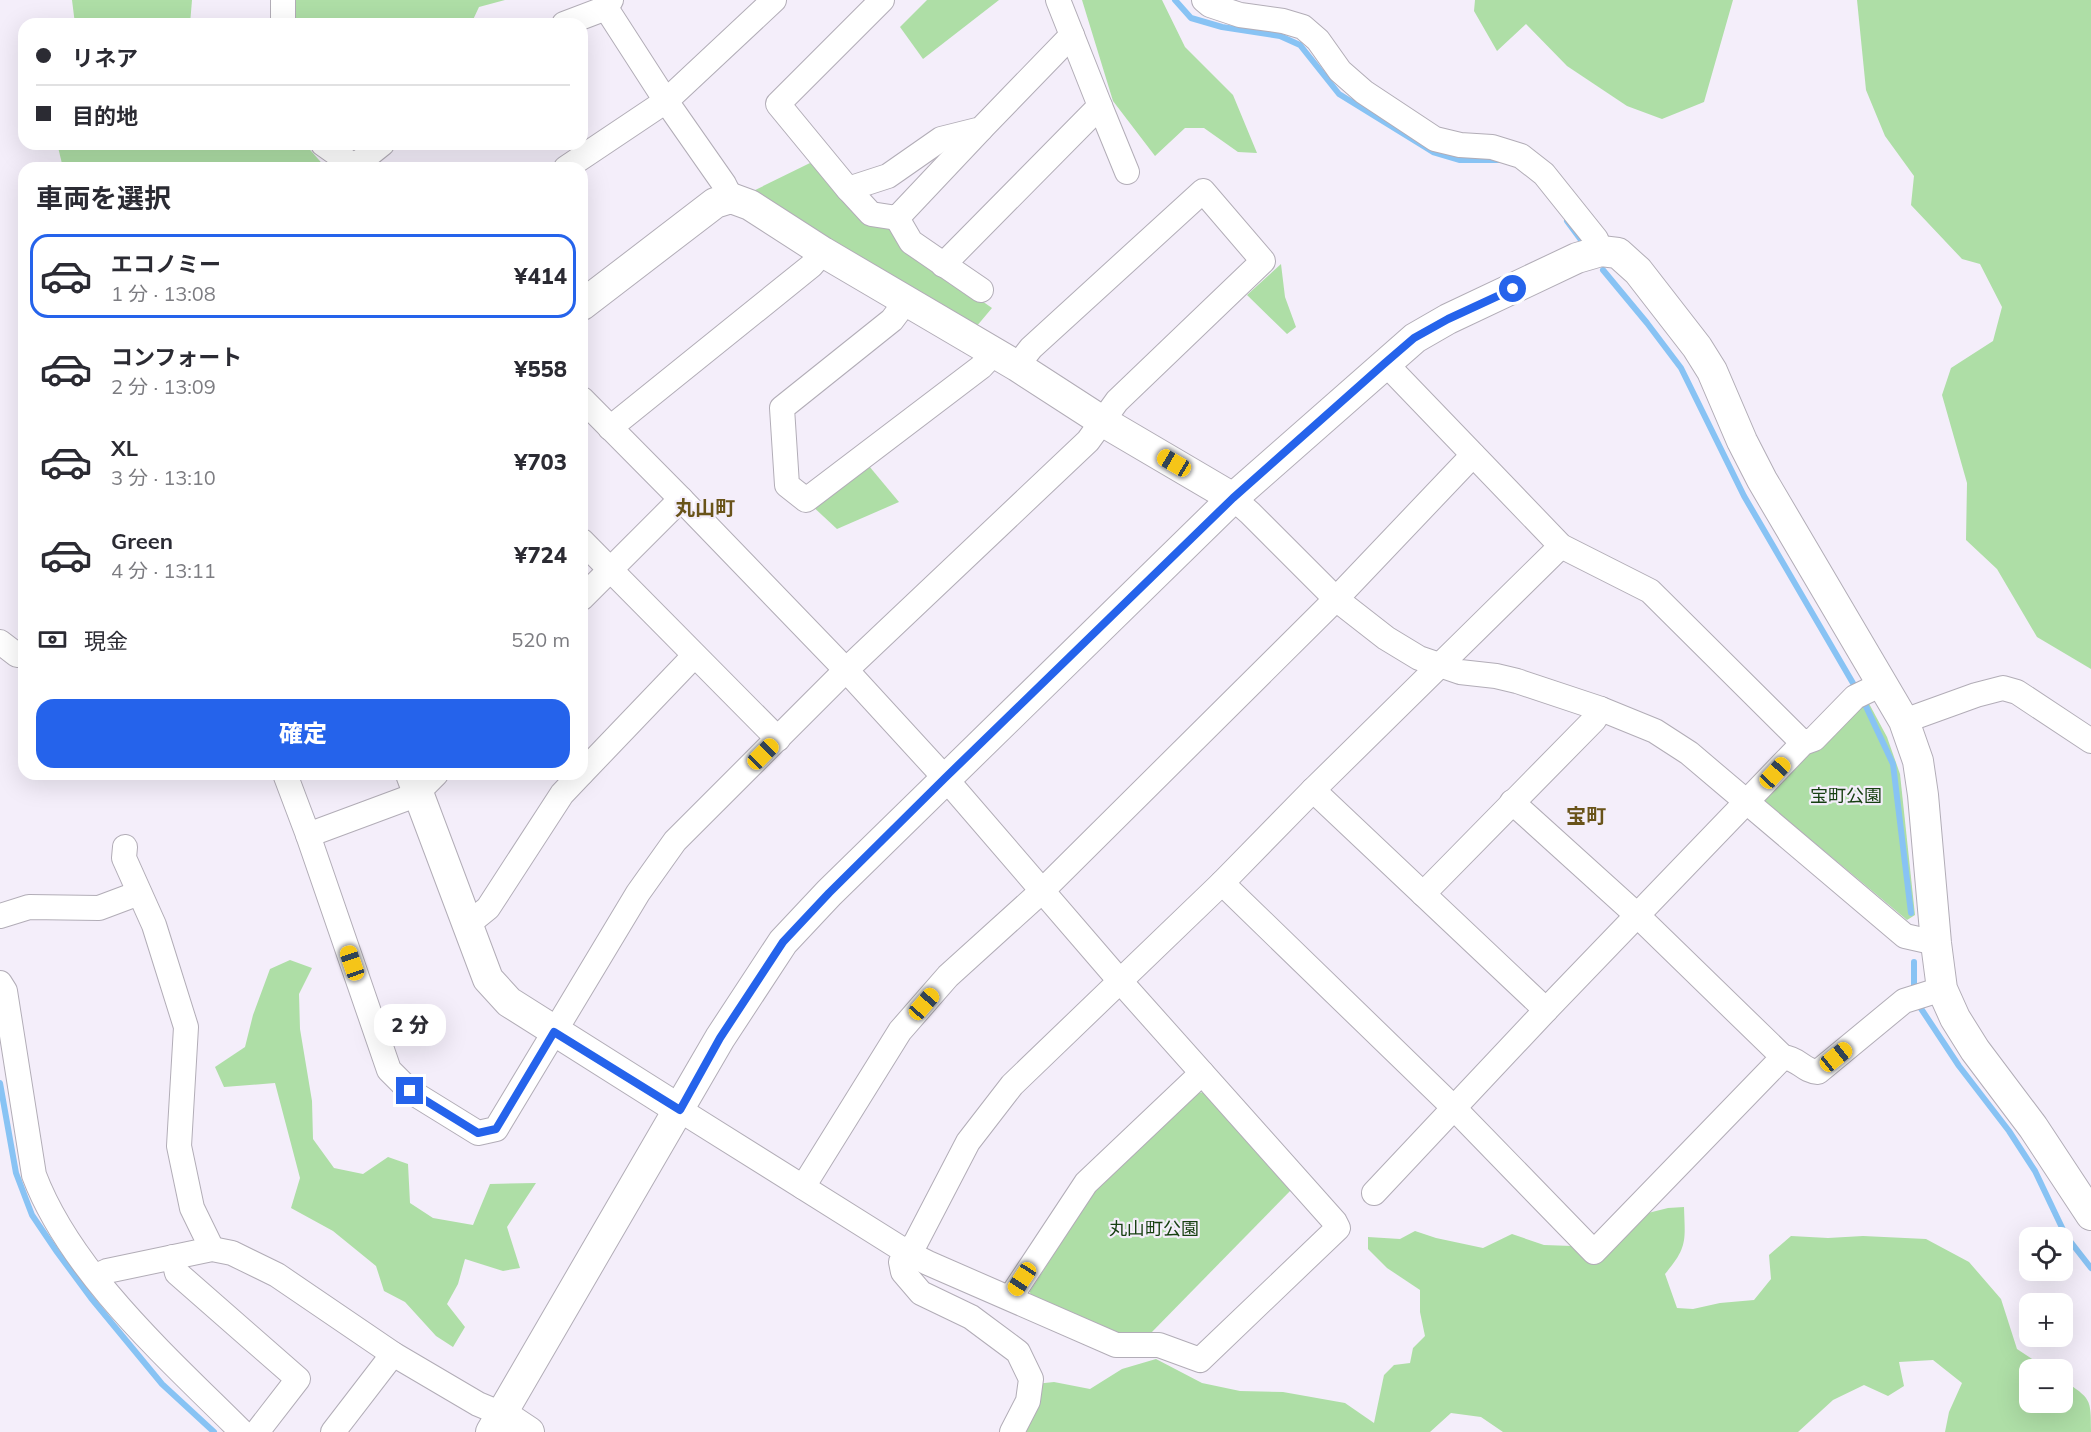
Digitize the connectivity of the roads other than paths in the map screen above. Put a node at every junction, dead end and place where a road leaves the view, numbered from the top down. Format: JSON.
{"nodes":[{"id":1,"x":283,"y":0,"type":"edge"},
{"id":2,"x":774,"y":0,"type":"edge"},
{"id":3,"x":882,"y":0,"type":"edge"},
{"id":4,"x":1058,"y":0,"type":"edge"},
{"id":5,"x":1204,"y":0,"type":"edge"},
{"id":6,"x":608,"y":4,"type":"edge"},
{"id":7,"x":283,"y":18,"type":"edge"},
{"id":8,"x":577,"y":18,"type":"edge"},
{"id":9,"x":1072,"y":35,"type":"junction"},
{"id":10,"x":666,"y":101,"type":"junction"},
{"id":11,"x":1100,"y":106,"type":"junction"},
{"id":12,"x":981,"y":129,"type":"junction"},
{"id":13,"x":331,"y":150,"type":"edge"},
{"id":14,"x":375,"y":150,"type":"edge"},
{"id":15,"x":347,"y":162,"type":"edge"},
{"id":16,"x":360,"y":162,"type":"edge"},
{"id":17,"x":575,"y":162,"type":"edge"},
{"id":18,"x":1127,"y":172,"type":"dead end"},
{"id":19,"x":848,"y":189,"type":"junction"},
{"id":20,"x":731,"y":198,"type":"junction"},
{"id":21,"x":897,"y":218,"type":"junction"},
{"id":22,"x":1601,"y":251,"type":"junction"},
{"id":23,"x":823,"y":252,"type":"junction"},
{"id":24,"x":943,"y":265,"type":"junction"},
{"id":25,"x":981,"y":290,"type":"dead end"},
{"id":26,"x":588,"y":299,"type":"edge"},
{"id":27,"x":907,"y":300,"type":"junction"},
{"id":28,"x":1006,"y":360,"type":"junction"},
{"id":29,"x":1385,"y":363,"type":"junction"},
{"id":30,"x":588,"y":405,"type":"edge"},
{"id":31,"x":1102,"y":421,"type":"junction"},
{"id":32,"x":610,"y":428,"type":"junction"},
{"id":33,"x":1473,"y":455,"type":"junction"},
{"id":34,"x":1233,"y":498,"type":"junction"},
{"id":35,"x":681,"y":499,"type":"junction"},
{"id":36,"x":1561,"y":546,"type":"junction"},
{"id":37,"x":588,"y":547,"type":"edge"},
{"id":38,"x":610,"y":569,"type":"junction"},
{"id":39,"x":588,"y":592,"type":"edge"},
{"id":40,"x":1336,"y":599,"type":"junction"},
{"id":41,"x":0,"y":642,"type":"edge"},
{"id":42,"x":18,"y":655,"type":"edge"},
{"id":43,"x":694,"y":656,"type":"junction"},
{"id":44,"x":1440,"y":666,"type":"junction"},
{"id":45,"x":846,"y":670,"type":"junction"},
{"id":46,"x":1882,"y":684,"type":"junction"},
{"id":47,"x":1601,"y":709,"type":"junction"},
{"id":48,"x":1904,"y":722,"type":"junction"},
{"id":49,"x":778,"y":740,"type":"junction"},
{"id":50,"x":2091,"y":741,"type":"edge"},
{"id":51,"x":1803,"y":743,"type":"junction"},
{"id":52,"x":588,"y":768,"type":"edge"},
{"id":53,"x":945,"y":778,"type":"junction"},
{"id":54,"x":287,"y":780,"type":"edge"},
{"id":55,"x":422,"y":780,"type":"edge"},
{"id":56,"x":576,"y":780,"type":"edge"},
{"id":57,"x":1313,"y":790,"type":"junction"},
{"id":58,"x":1512,"y":802,"type":"junction"},
{"id":59,"x":1747,"y":803,"type":"junction"},
{"id":60,"x":308,"y":835,"type":"junction"},
{"id":61,"x":125,"y":847,"type":"dead end"},
{"id":62,"x":1222,"y":883,"type":"junction"},
{"id":63,"x":1043,"y":890,"type":"junction"},
{"id":64,"x":140,"y":893,"type":"junction"},
{"id":65,"x":1423,"y":894,"type":"junction"},
{"id":66,"x":0,"y":916,"type":"edge"},
{"id":67,"x":1638,"y":916,"type":"junction"},
{"id":68,"x":467,"y":925,"type":"junction"},
{"id":69,"x":1936,"y":943,"type":"junction"},
{"id":70,"x":1120,"y":981,"type":"junction"},
{"id":71,"x":0,"y":983,"type":"edge"},
{"id":72,"x":1924,"y":995,"type":"junction"},
{"id":73,"x":1546,"y":1010,"type":"junction"},
{"id":74,"x":554,"y":1032,"type":"junction"},
{"id":75,"x":1783,"y":1058,"type":"junction"},
{"id":76,"x":1202,"y":1073,"type":"junction"},
{"id":77,"x":1454,"y":1108,"type":"junction"},
{"id":78,"x":680,"y":1110,"type":"junction"},
{"id":79,"x":803,"y":1187,"type":"junction"},
{"id":80,"x":1374,"y":1193,"type":"dead end"},
{"id":81,"x":2091,"y":1215,"type":"edge"},
{"id":82,"x":212,"y":1249,"type":"junction"},
{"id":83,"x":908,"y":1253,"type":"junction"},
{"id":84,"x":173,"y":1257,"type":"junction"},
{"id":85,"x":96,"y":1276,"type":"junction"},
{"id":86,"x":1010,"y":1298,"type":"junction"},
{"id":87,"x":393,"y":1354,"type":"junction"},
{"id":88,"x":497,"y":1423,"type":"edge"},
{"id":89,"x":242,"y":1432,"type":"edge"},
{"id":90,"x":257,"y":1432,"type":"edge"},
{"id":91,"x":333,"y":1432,"type":"edge"},
{"id":92,"x":529,"y":1432,"type":"edge"},
{"id":93,"x":1012,"y":1432,"type":"edge"}],
"edges":[{"from":1,"to":7,"type":"street"},
{"from":2,"to":10,"type":"street"},
{"from":3,"to":19,"type":"street"},
{"from":4,"to":9,"type":"street"},
{"from":5,"to":22,"type":"street"},
{"from":6,"to":8,"type":"street"},
{"from":6,"to":10,"type":"street"},
{"from":9,"to":11,"type":"street"},
{"from":9,"to":12,"type":"street"},
{"from":10,"to":17,"type":"street"},
{"from":10,"to":20,"type":"street"},
{"from":11,"to":18,"type":"street"},
{"from":11,"to":24,"type":"street"},
{"from":12,"to":19,"type":"street"},
{"from":12,"to":21,"type":"street"},
{"from":13,"to":15,"type":"street"},
{"from":14,"to":16,"type":"street"},
{"from":19,"to":21,"type":"street"},
{"from":20,"to":23,"type":"street"},
{"from":20,"to":26,"type":"street"},
{"from":21,"to":24,"type":"street"},
{"from":22,"to":29,"type":"street"},
{"from":22,"to":46,"type":"street"},
{"from":23,"to":27,"type":"street"},
{"from":23,"to":32,"type":"street"},
{"from":24,"to":25,"type":"street"},
{"from":27,"to":28,"type":"street"},
{"from":27,"to":28,"type":"street"},
{"from":28,"to":31,"type":"street"},
{"from":28,"to":31,"type":"street"},
{"from":29,"to":33,"type":"street"},
{"from":29,"to":34,"type":"street"},
{"from":30,"to":32,"type":"street"},
{"from":31,"to":34,"type":"street"},
{"from":31,"to":45,"type":"street"},
{"from":32,"to":35,"type":"street"},
{"from":33,"to":36,"type":"street"},
{"from":33,"to":40,"type":"street"},
{"from":34,"to":40,"type":"street"},
{"from":34,"to":53,"type":"street"},
{"from":35,"to":38,"type":"street"},
{"from":35,"to":45,"type":"street"},
{"from":36,"to":44,"type":"street"},
{"from":36,"to":51,"type":"street"},
{"from":37,"to":38,"type":"street"},
{"from":38,"to":39,"type":"street"},
{"from":38,"to":43,"type":"street"},
{"from":40,"to":44,"type":"street"},
{"from":40,"to":63,"type":"street"},
{"from":41,"to":42,"type":"street"},
{"from":43,"to":49,"type":"street"},
{"from":43,"to":52,"type":"street"},
{"from":44,"to":47,"type":"street"},
{"from":44,"to":57,"type":"street"},
{"from":45,"to":49,"type":"street"},
{"from":45,"to":53,"type":"street"},
{"from":46,"to":48,"type":"street"},
{"from":46,"to":51,"type":"street"},
{"from":47,"to":58,"type":"street"},
{"from":47,"to":59,"type":"street"},
{"from":48,"to":50,"type":"street"},
{"from":48,"to":69,"type":"street"},
{"from":49,"to":74,"type":"street"},
{"from":51,"to":59,"type":"street"},
{"from":53,"to":63,"type":"street"},
{"from":53,"to":78,"type":"street"},
{"from":54,"to":60,"type":"street"},
{"from":55,"to":60,"type":"street"},
{"from":55,"to":68,"type":"street"},
{"from":56,"to":68,"type":"street"},
{"from":57,"to":62,"type":"street"},
{"from":57,"to":65,"type":"street"},
{"from":58,"to":65,"type":"street"},
{"from":58,"to":67,"type":"street"},
{"from":59,"to":67,"type":"street"},
{"from":59,"to":69,"type":"street"},
{"from":60,"to":74,"type":"street"},
{"from":61,"to":64,"type":"street"},
{"from":62,"to":70,"type":"street"},
{"from":62,"to":77,"type":"street"},
{"from":63,"to":70,"type":"street"},
{"from":63,"to":79,"type":"street"},
{"from":64,"to":66,"type":"street"},
{"from":64,"to":82,"type":"street"},
{"from":65,"to":73,"type":"street"},
{"from":67,"to":73,"type":"street"},
{"from":67,"to":75,"type":"street"},
{"from":68,"to":74,"type":"street"},
{"from":69,"to":72,"type":"street"},
{"from":70,"to":76,"type":"street"},
{"from":70,"to":83,"type":"street"},
{"from":71,"to":85,"type":"street"},
{"from":72,"to":75,"type":"street"},
{"from":72,"to":81,"type":"street"},
{"from":73,"to":77,"type":"street"},
{"from":74,"to":78,"type":"street"},
{"from":75,"to":77,"type":"street"},
{"from":76,"to":86,"type":"street"},
{"from":76,"to":86,"type":"street"},
{"from":77,"to":80,"type":"street"},
{"from":78,"to":79,"type":"street"},
{"from":78,"to":88,"type":"street"},
{"from":79,"to":83,"type":"street"},
{"from":82,"to":84,"type":"street"},
{"from":82,"to":87,"type":"street"},
{"from":83,"to":86,"type":"street"},
{"from":83,"to":93,"type":"street"},
{"from":84,"to":85,"type":"street"},
{"from":84,"to":90,"type":"street"},
{"from":85,"to":89,"type":"street"},
{"from":87,"to":88,"type":"street"},
{"from":87,"to":91,"type":"street"},
{"from":88,"to":92,"type":"street"}]}
